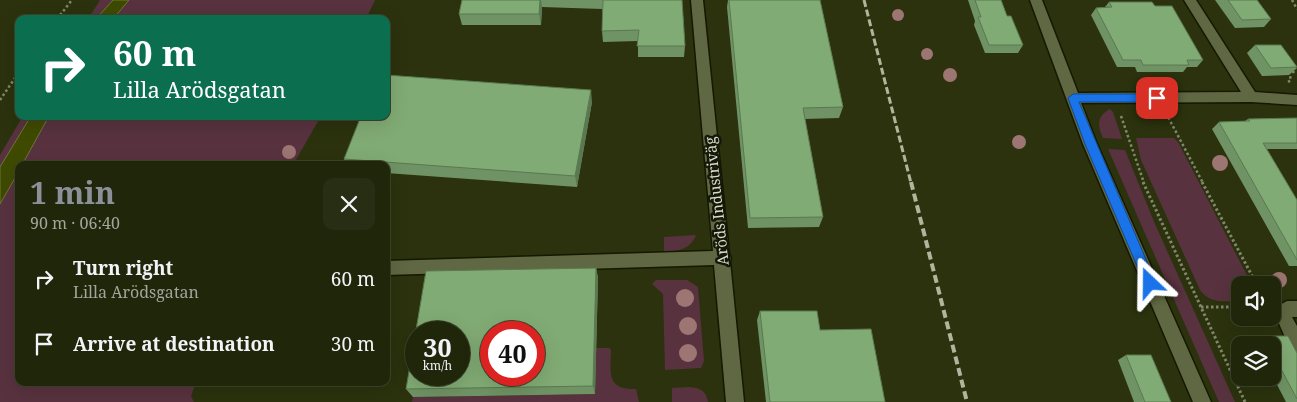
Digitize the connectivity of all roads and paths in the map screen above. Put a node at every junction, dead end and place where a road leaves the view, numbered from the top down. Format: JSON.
{"nodes":[{"id":1,"x":72,"y":0,"type":"edge"},
{"id":2,"x":697,"y":0,"type":"edge"},
{"id":3,"x":1036,"y":0,"type":"edge"},
{"id":4,"x":1190,"y":0,"type":"edge"},
{"id":5,"x":1292,"y":0,"type":"edge"},
{"id":6,"x":1297,"y":9,"type":"edge"},
{"id":7,"x":60,"y":15,"type":"edge"},
{"id":8,"x":15,"y":78,"type":"edge"},
{"id":9,"x":1251,"y":97,"type":"junction"},
{"id":10,"x":1073,"y":98,"type":"junction"},
{"id":11,"x":1113,"y":98,"type":"junction"},
{"id":12,"x":1157,"y":98,"type":"junction"},
{"id":13,"x":0,"y":100,"type":"edge"},
{"id":14,"x":1297,"y":100,"type":"edge"},
{"id":15,"x":723,"y":258,"type":"junction"},
{"id":16,"x":390,"y":268,"type":"edge"},
{"id":17,"x":1252,"y":276,"type":"edge"},
{"id":18,"x":1201,"y":307,"type":"junction"},
{"id":19,"x":1231,"y":307,"type":"edge"},
{"id":20,"x":1297,"y":309,"type":"edge"},
{"id":21,"x":1297,"y":344,"type":"edge"},
{"id":22,"x":735,"y":402,"type":"edge"},
{"id":23,"x":1202,"y":402,"type":"edge"},
{"id":24,"x":1245,"y":402,"type":"edge"}],
"edges":[{"from":1,"to":7,"type":"path"},
{"from":2,"to":15,"type":"street","name":"Aröds Industriväg"},
{"from":3,"to":10,"type":"street"},
{"from":4,"to":9,"type":"street"},
{"from":5,"to":6,"type":"path"},
{"from":8,"to":13,"type":"path"},
{"from":9,"to":12,"type":"street"},
{"from":9,"to":14,"type":"street"},
{"from":10,"to":11,"type":"street"},
{"from":10,"to":23,"type":"street"},
{"from":11,"to":12,"type":"street"},
{"from":11,"to":18,"type":"path"},
{"from":12,"to":17,"type":"path"},
{"from":15,"to":16,"type":"street"},
{"from":15,"to":22,"type":"street","name":"Aröds Industriväg"},
{"from":18,"to":19,"type":"path"},
{"from":18,"to":24,"type":"path"},
{"from":20,"to":21,"type":"street"}]}
